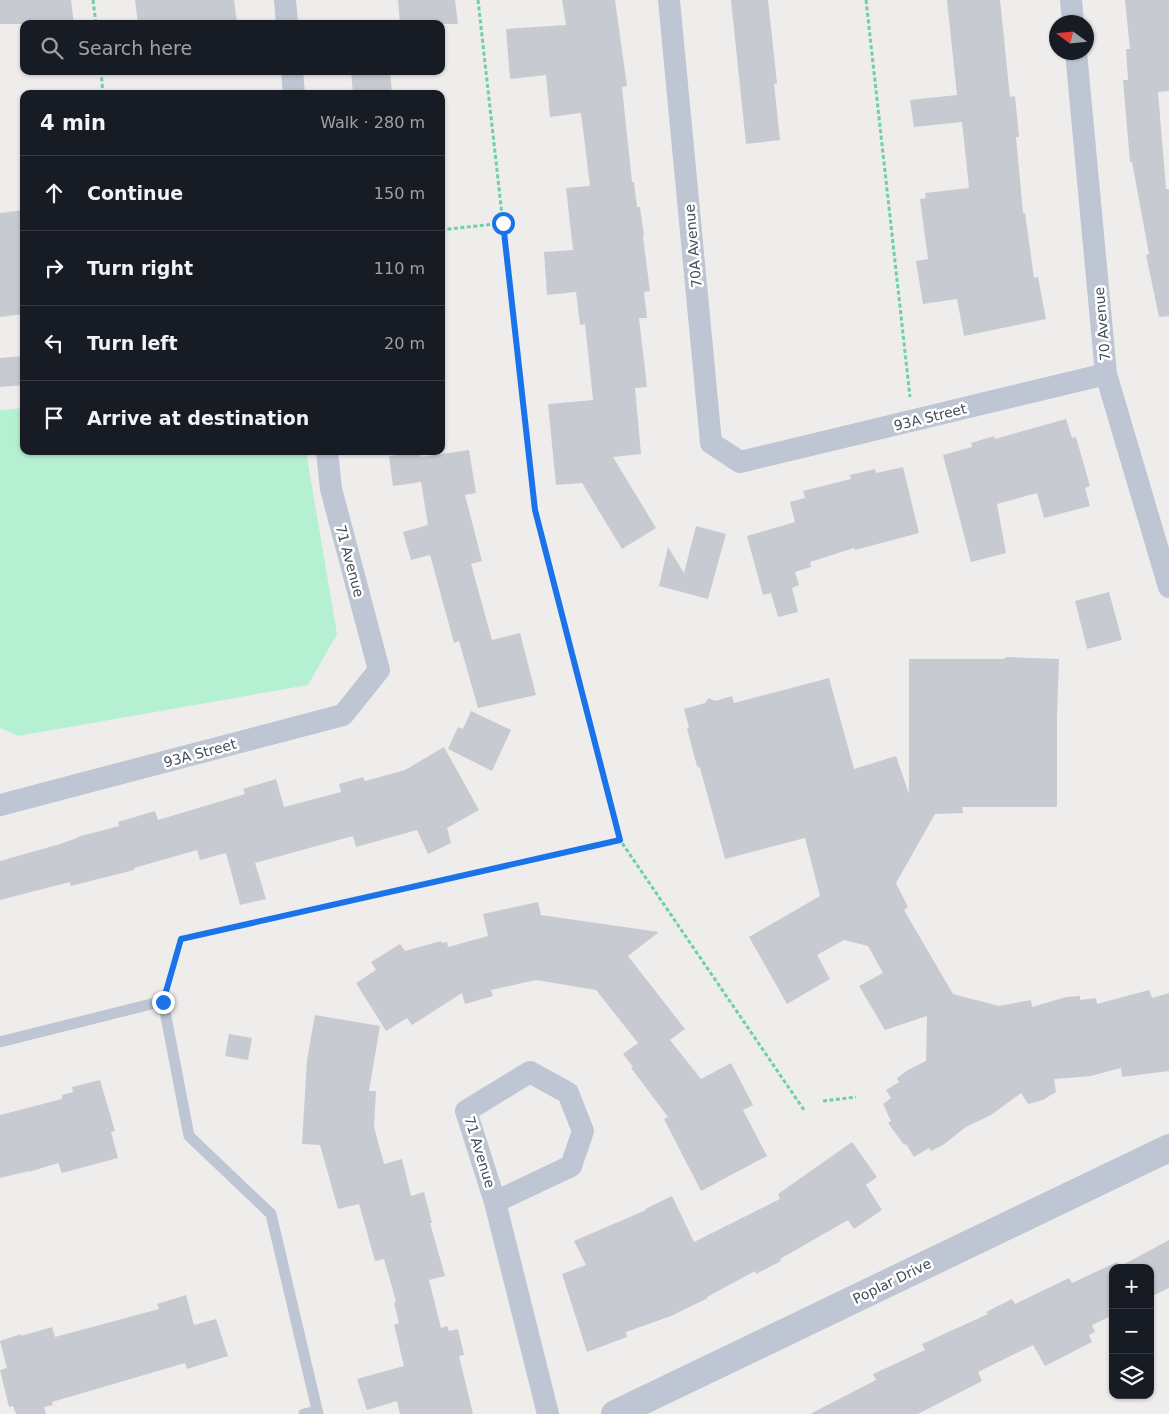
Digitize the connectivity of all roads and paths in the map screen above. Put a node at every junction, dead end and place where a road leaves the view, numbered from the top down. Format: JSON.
{"nodes":[{"id":1,"x":93,"y":0,"type":"edge"},
{"id":2,"x":285,"y":0,"type":"edge"},
{"id":3,"x":478,"y":0,"type":"edge"},
{"id":4,"x":669,"y":0,"type":"edge"},
{"id":5,"x":866,"y":0,"type":"edge"},
{"id":6,"x":1071,"y":0,"type":"edge"},
{"id":7,"x":1072,"y":15,"type":"edge"},
{"id":8,"x":96,"y":20,"type":"edge"},
{"id":9,"x":287,"y":20,"type":"edge"},
{"id":10,"x":1077,"y":60,"type":"edge"},
{"id":11,"x":101,"y":75,"type":"edge"},
{"id":12,"x":292,"y":75,"type":"edge"},
{"id":13,"x":103,"y":90,"type":"edge"},
{"id":14,"x":294,"y":90,"type":"edge"},
{"id":15,"x":503,"y":223,"type":"junction"},
{"id":16,"x":445,"y":230,"type":"edge"},
{"id":17,"x":1106,"y":374,"type":"junction"},
{"id":18,"x":913,"y":421,"type":"junction"},
{"id":19,"x":327,"y":455,"type":"edge"},
{"id":20,"x":754,"y":459,"type":"joint"},
{"id":21,"x":1169,"y":587,"type":"edge"},
{"id":22,"x":379,"y":670,"type":"joint"},
{"id":23,"x":0,"y":805,"type":"edge"},
{"id":24,"x":620,"y":840,"type":"junction"},
{"id":25,"x":163,"y":1002,"type":"junction"},
{"id":26,"x":0,"y":1042,"type":"edge"},
{"id":27,"x":856,"y":1097,"type":"dead end"},
{"id":28,"x":822,"y":1101,"type":"dead end"},
{"id":29,"x":804,"y":1110,"type":"dead end"},
{"id":30,"x":1169,"y":1148,"type":"edge"},
{"id":31,"x":495,"y":1202,"type":"junction"},
{"id":32,"x":318,"y":1412,"type":"edge"},
{"id":33,"x":304,"y":1414,"type":"edge"},
{"id":34,"x":548,"y":1414,"type":"edge"},
{"id":35,"x":615,"y":1414,"type":"edge"}],
"edges":[{"from":1,"to":8,"type":"path"},
{"from":2,"to":9,"type":"street"},
{"from":3,"to":15,"type":"path"},
{"from":4,"to":20,"type":"street","name":"70A Avenue"},
{"from":5,"to":18,"type":"path"},
{"from":6,"to":7,"type":"street"},
{"from":10,"to":17,"type":"street","name":"70 Avenue"},
{"from":11,"to":13,"type":"path"},
{"from":12,"to":14,"type":"street"},
{"from":15,"to":16,"type":"path"},
{"from":15,"to":24,"type":"path"},
{"from":17,"to":18,"type":"street","name":"93A Street"},
{"from":17,"to":21,"type":"street","name":"70 Avenue"},
{"from":18,"to":20,"type":"street","name":"93A Street"},
{"from":19,"to":22,"type":"street","name":"71 Avenue"},
{"from":22,"to":23,"type":"street","name":"93A Street"},
{"from":24,"to":25,"type":"path"},
{"from":24,"to":29,"type":"path"},
{"from":25,"to":26,"type":"lane"},
{"from":25,"to":32,"type":"lane"},
{"from":27,"to":28,"type":"path"},
{"from":30,"to":35,"type":"street","name":"Poplar Drive"},
{"from":31,"to":31,"type":"street","name":"71 Avenue"},
{"from":31,"to":34,"type":"street","name":"71 Avenue"},
{"from":32,"to":33,"type":"lane"}]}
